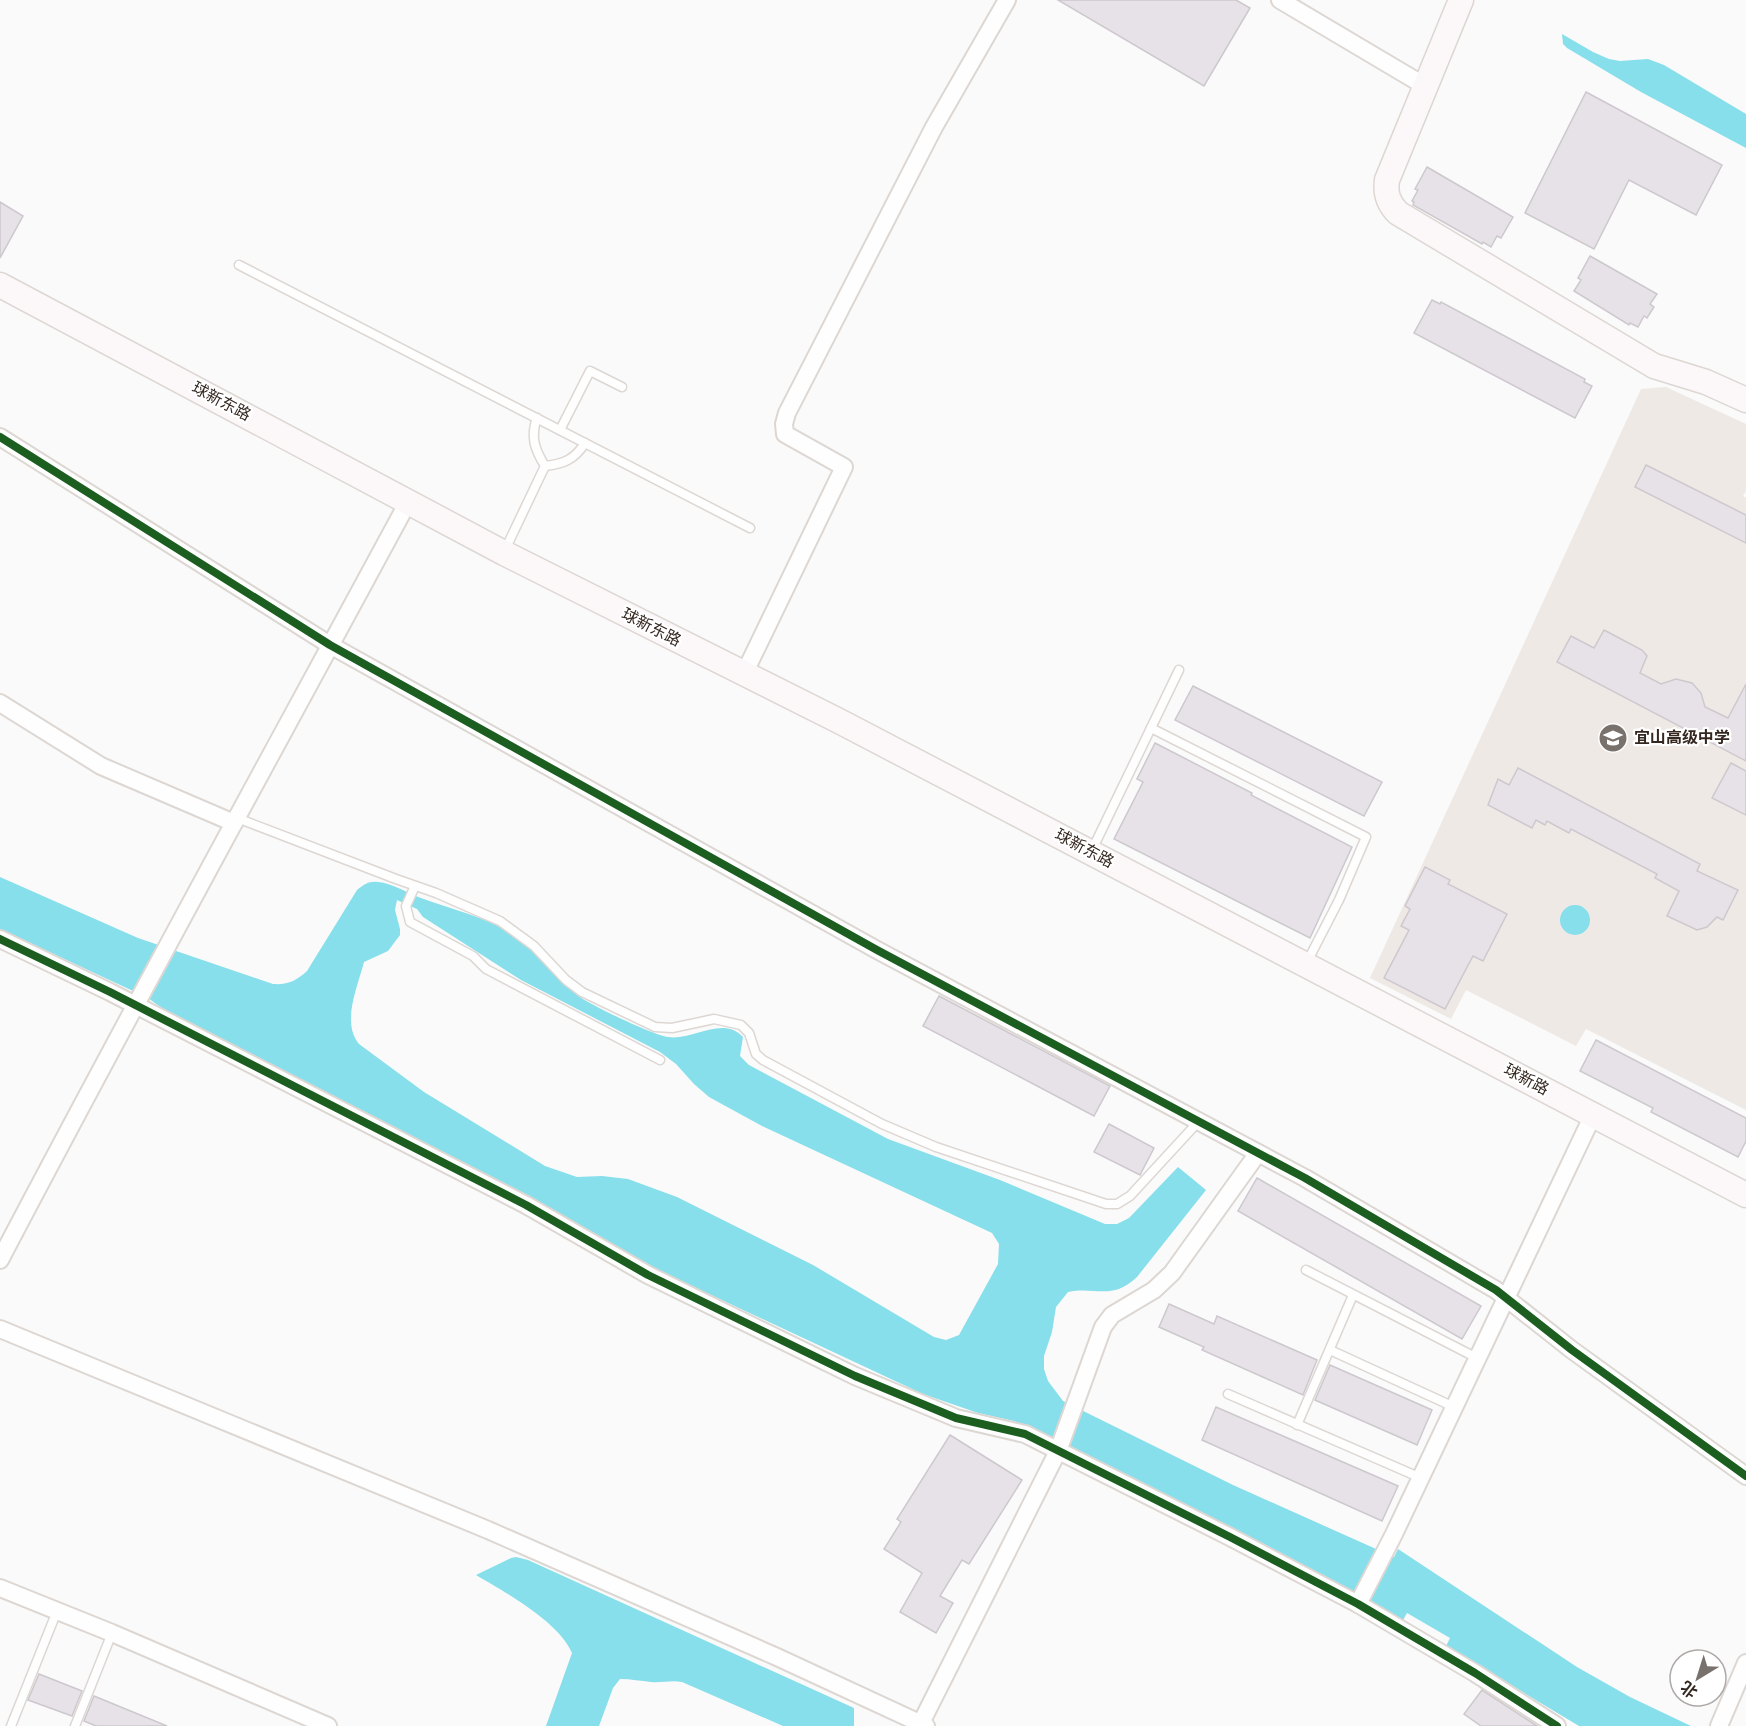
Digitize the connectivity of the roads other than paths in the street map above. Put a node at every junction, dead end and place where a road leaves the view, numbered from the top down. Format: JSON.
{"nodes":[{"id":1,"x":1007,"y":0,"type":"edge"},
{"id":2,"x":1280,"y":0,"type":"edge"},
{"id":3,"x":1461,"y":0,"type":"edge"},
{"id":4,"x":1425,"y":86,"type":"junction"},
{"id":5,"x":239,"y":265,"type":"dead end"},
{"id":6,"x":0,"y":285,"type":"edge"},
{"id":7,"x":622,"y":387,"type":"dead end"},
{"id":8,"x":1746,"y":400,"type":"edge"},
{"id":9,"x":537,"y":418,"type":"junction"},
{"id":10,"x":560,"y":430,"type":"junction"},
{"id":11,"x":0,"y":437,"type":"edge"},
{"id":12,"x":585,"y":443,"type":"junction"},
{"id":13,"x":545,"y":466,"type":"junction"},
{"id":14,"x":408,"y":502,"type":"junction"},
{"id":15,"x":750,"y":528,"type":"dead end"},
{"id":16,"x":504,"y":553,"type":"junction"},
{"id":17,"x":330,"y":645,"type":"junction"},
{"id":18,"x":1179,"y":670,"type":"dead end"},
{"id":19,"x":744,"y":674,"type":"junction"},
{"id":20,"x":0,"y":703,"type":"edge"},
{"id":21,"x":1151,"y":728,"type":"junction"},
{"id":22,"x":236,"y":821,"type":"junction"},
{"id":23,"x":1091,"y":853,"type":"junction"},
{"id":24,"x":413,"y":890,"type":"junction"},
{"id":25,"x":0,"y":939,"type":"edge"},
{"id":26,"x":1306,"y":965,"type":"junction"},
{"id":27,"x":137,"y":1003,"type":"junction"},
{"id":28,"x":660,"y":1060,"type":"dead end"},
{"id":29,"x":1593,"y":1114,"type":"junction"},
{"id":30,"x":1199,"y":1121,"type":"junction"},
{"id":31,"x":1258,"y":1153,"type":"junction"},
{"id":32,"x":1746,"y":1195,"type":"edge"},
{"id":33,"x":0,"y":1260,"type":"edge"},
{"id":34,"x":1306,"y":1270,"type":"dead end"},
{"id":35,"x":1353,"y":1295,"type":"junction"},
{"id":36,"x":1506,"y":1297,"type":"junction"},
{"id":37,"x":0,"y":1329,"type":"edge"},
{"id":38,"x":1330,"y":1350,"type":"junction"},
{"id":39,"x":1477,"y":1358,"type":"junction"},
{"id":40,"x":1228,"y":1394,"type":"dead end"},
{"id":41,"x":1454,"y":1407,"type":"junction"},
{"id":42,"x":1297,"y":1425,"type":"junction"},
{"id":43,"x":1059,"y":1448,"type":"junction"},
{"id":44,"x":1746,"y":1476,"type":"edge"},
{"id":45,"x":1420,"y":1478,"type":"junction"},
{"id":46,"x":0,"y":1588,"type":"edge"},
{"id":47,"x":1359,"y":1602,"type":"junction"},
{"id":48,"x":57,"y":1611,"type":"junction"},
{"id":49,"x":112,"y":1633,"type":"junction"},
{"id":50,"x":1746,"y":1663,"type":"edge"},
{"id":51,"x":923,"y":1725,"type":"edge"},
{"id":52,"x":11,"y":1726,"type":"edge"},
{"id":53,"x":75,"y":1726,"type":"edge"},
{"id":54,"x":328,"y":1726,"type":"edge"},
{"id":55,"x":1557,"y":1726,"type":"edge"},
{"id":56,"x":1719,"y":1726,"type":"edge"}],
"edges":[{"from":1,"to":19,"type":"street"},
{"from":2,"to":4,"type":"street"},
{"from":3,"to":4,"type":"street"},
{"from":4,"to":8,"type":"street"},
{"from":5,"to":9,"type":"lane"},
{"from":6,"to":14,"type":"street","name":"球新东路"},
{"from":7,"to":10,"type":"lane"},
{"from":9,"to":10,"type":"lane"},
{"from":9,"to":13,"type":"lane"},
{"from":10,"to":12,"type":"lane"},
{"from":11,"to":17,"type":"street"},
{"from":12,"to":13,"type":"lane"},
{"from":12,"to":15,"type":"lane"},
{"from":13,"to":16,"type":"lane"},
{"from":14,"to":16,"type":"street","name":"球新东路"},
{"from":14,"to":17,"type":"street"},
{"from":16,"to":19,"type":"street","name":"球新东路"},
{"from":17,"to":22,"type":"street"},
{"from":17,"to":30,"type":"street"},
{"from":18,"to":21,"type":"lane"},
{"from":19,"to":23,"type":"street","name":"球新东路"},
{"from":20,"to":22,"type":"street"},
{"from":21,"to":23,"type":"lane"},
{"from":21,"to":26,"type":"lane"},
{"from":22,"to":24,"type":"lane"},
{"from":22,"to":27,"type":"street"},
{"from":23,"to":26,"type":"street","name":"球新东路"},
{"from":24,"to":28,"type":"lane"},
{"from":24,"to":30,"type":"lane"},
{"from":25,"to":27,"type":"street"},
{"from":26,"to":29,"type":"street","name":"球新路"},
{"from":27,"to":33,"type":"street"},
{"from":27,"to":43,"type":"street"},
{"from":29,"to":32,"type":"street","name":"球新路"},
{"from":29,"to":36,"type":"street"},
{"from":30,"to":31,"type":"street"},
{"from":31,"to":36,"type":"street"},
{"from":31,"to":43,"type":"street"},
{"from":34,"to":35,"type":"lane"},
{"from":35,"to":38,"type":"lane"},
{"from":35,"to":39,"type":"lane"},
{"from":36,"to":39,"type":"street"},
{"from":36,"to":44,"type":"street"},
{"from":37,"to":51,"type":"street"},
{"from":38,"to":41,"type":"lane"},
{"from":38,"to":42,"type":"lane"},
{"from":39,"to":41,"type":"street"},
{"from":40,"to":42,"type":"lane"},
{"from":41,"to":45,"type":"street"},
{"from":42,"to":45,"type":"lane"},
{"from":43,"to":47,"type":"street"},
{"from":43,"to":51,"type":"street"},
{"from":45,"to":47,"type":"street"},
{"from":46,"to":48,"type":"street"},
{"from":47,"to":55,"type":"street"},
{"from":48,"to":49,"type":"street"},
{"from":48,"to":52,"type":"lane"},
{"from":49,"to":53,"type":"lane"},
{"from":49,"to":54,"type":"street"},
{"from":50,"to":56,"type":"street"}]}
